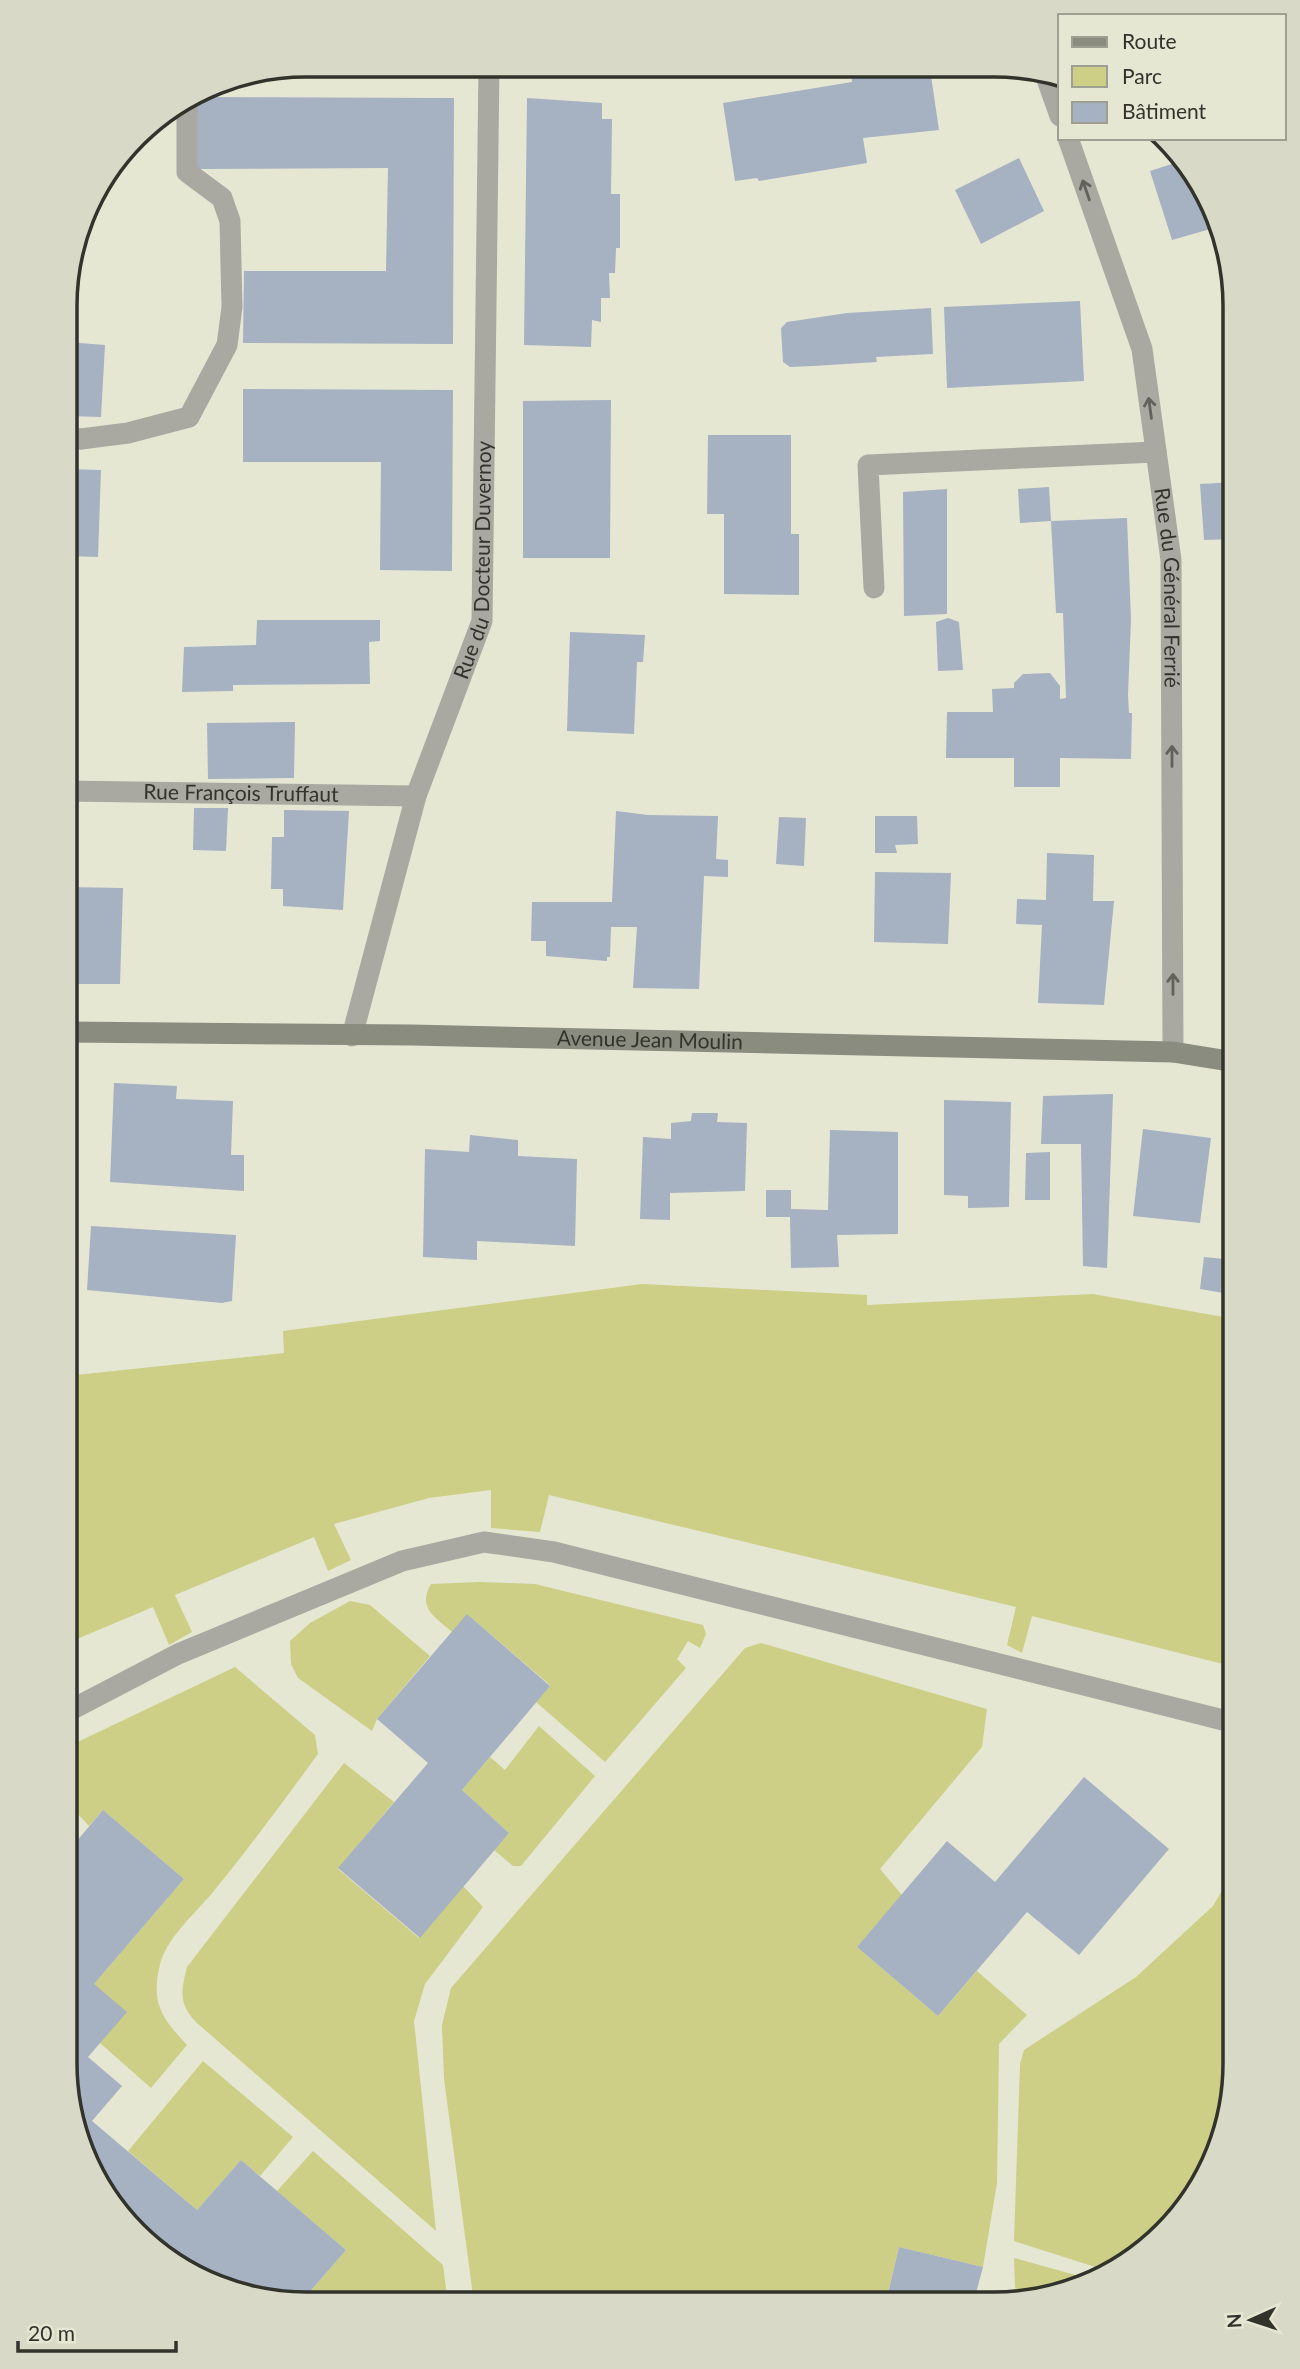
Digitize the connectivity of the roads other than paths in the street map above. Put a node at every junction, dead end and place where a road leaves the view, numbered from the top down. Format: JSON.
{"nodes":[{"id":1,"x":489,"y":77,"type":"edge"},
{"id":2,"x":1049,"y":84,"type":"edge"},
{"id":3,"x":1058,"y":110,"type":"edge"},
{"id":4,"x":187,"y":111,"type":"edge"},
{"id":5,"x":1069,"y":140,"type":"edge"},
{"id":6,"x":77,"y":439,"type":"edge"},
{"id":7,"x":1156,"y":452,"type":"junction"},
{"id":8,"x":874,"y":587,"type":"dead end"},
{"id":9,"x":77,"y":791,"type":"edge"},
{"id":10,"x":416,"y":796,"type":"junction"},
{"id":11,"x":77,"y":1032,"type":"edge"},
{"id":12,"x":352,"y":1036,"type":"junction"},
{"id":13,"x":1173,"y":1052,"type":"junction"},
{"id":14,"x":1223,"y":1060,"type":"edge"},
{"id":15,"x":77,"y":1707,"type":"edge"},
{"id":16,"x":1223,"y":1720,"type":"edge"}],
"edges":[{"from":1,"to":10,"type":"street","name":"Rue du Docteur Duvernoy"},
{"from":2,"to":3,"type":"street"},
{"from":4,"to":6,"type":"street"},
{"from":7,"to":5,"type":"street","name":"Rue du Général Ferrié","one_way":true},
{"from":7,"to":8,"type":"street"},
{"from":13,"to":7,"type":"street","name":"Rue du Général Ferrié","one_way":true},
{"from":9,"to":10,"type":"street","name":"Rue François Truffaut"},
{"from":10,"to":12,"type":"street","name":"Rue du Docteur Duvernoy"},
{"from":11,"to":12,"type":"main road","name":"Avenue Jean Moulin"},
{"from":12,"to":13,"type":"main road","name":"Avenue Jean Moulin"},
{"from":13,"to":14,"type":"main road","name":"Avenue Jean Moulin"},
{"from":15,"to":16,"type":"street"}]}
